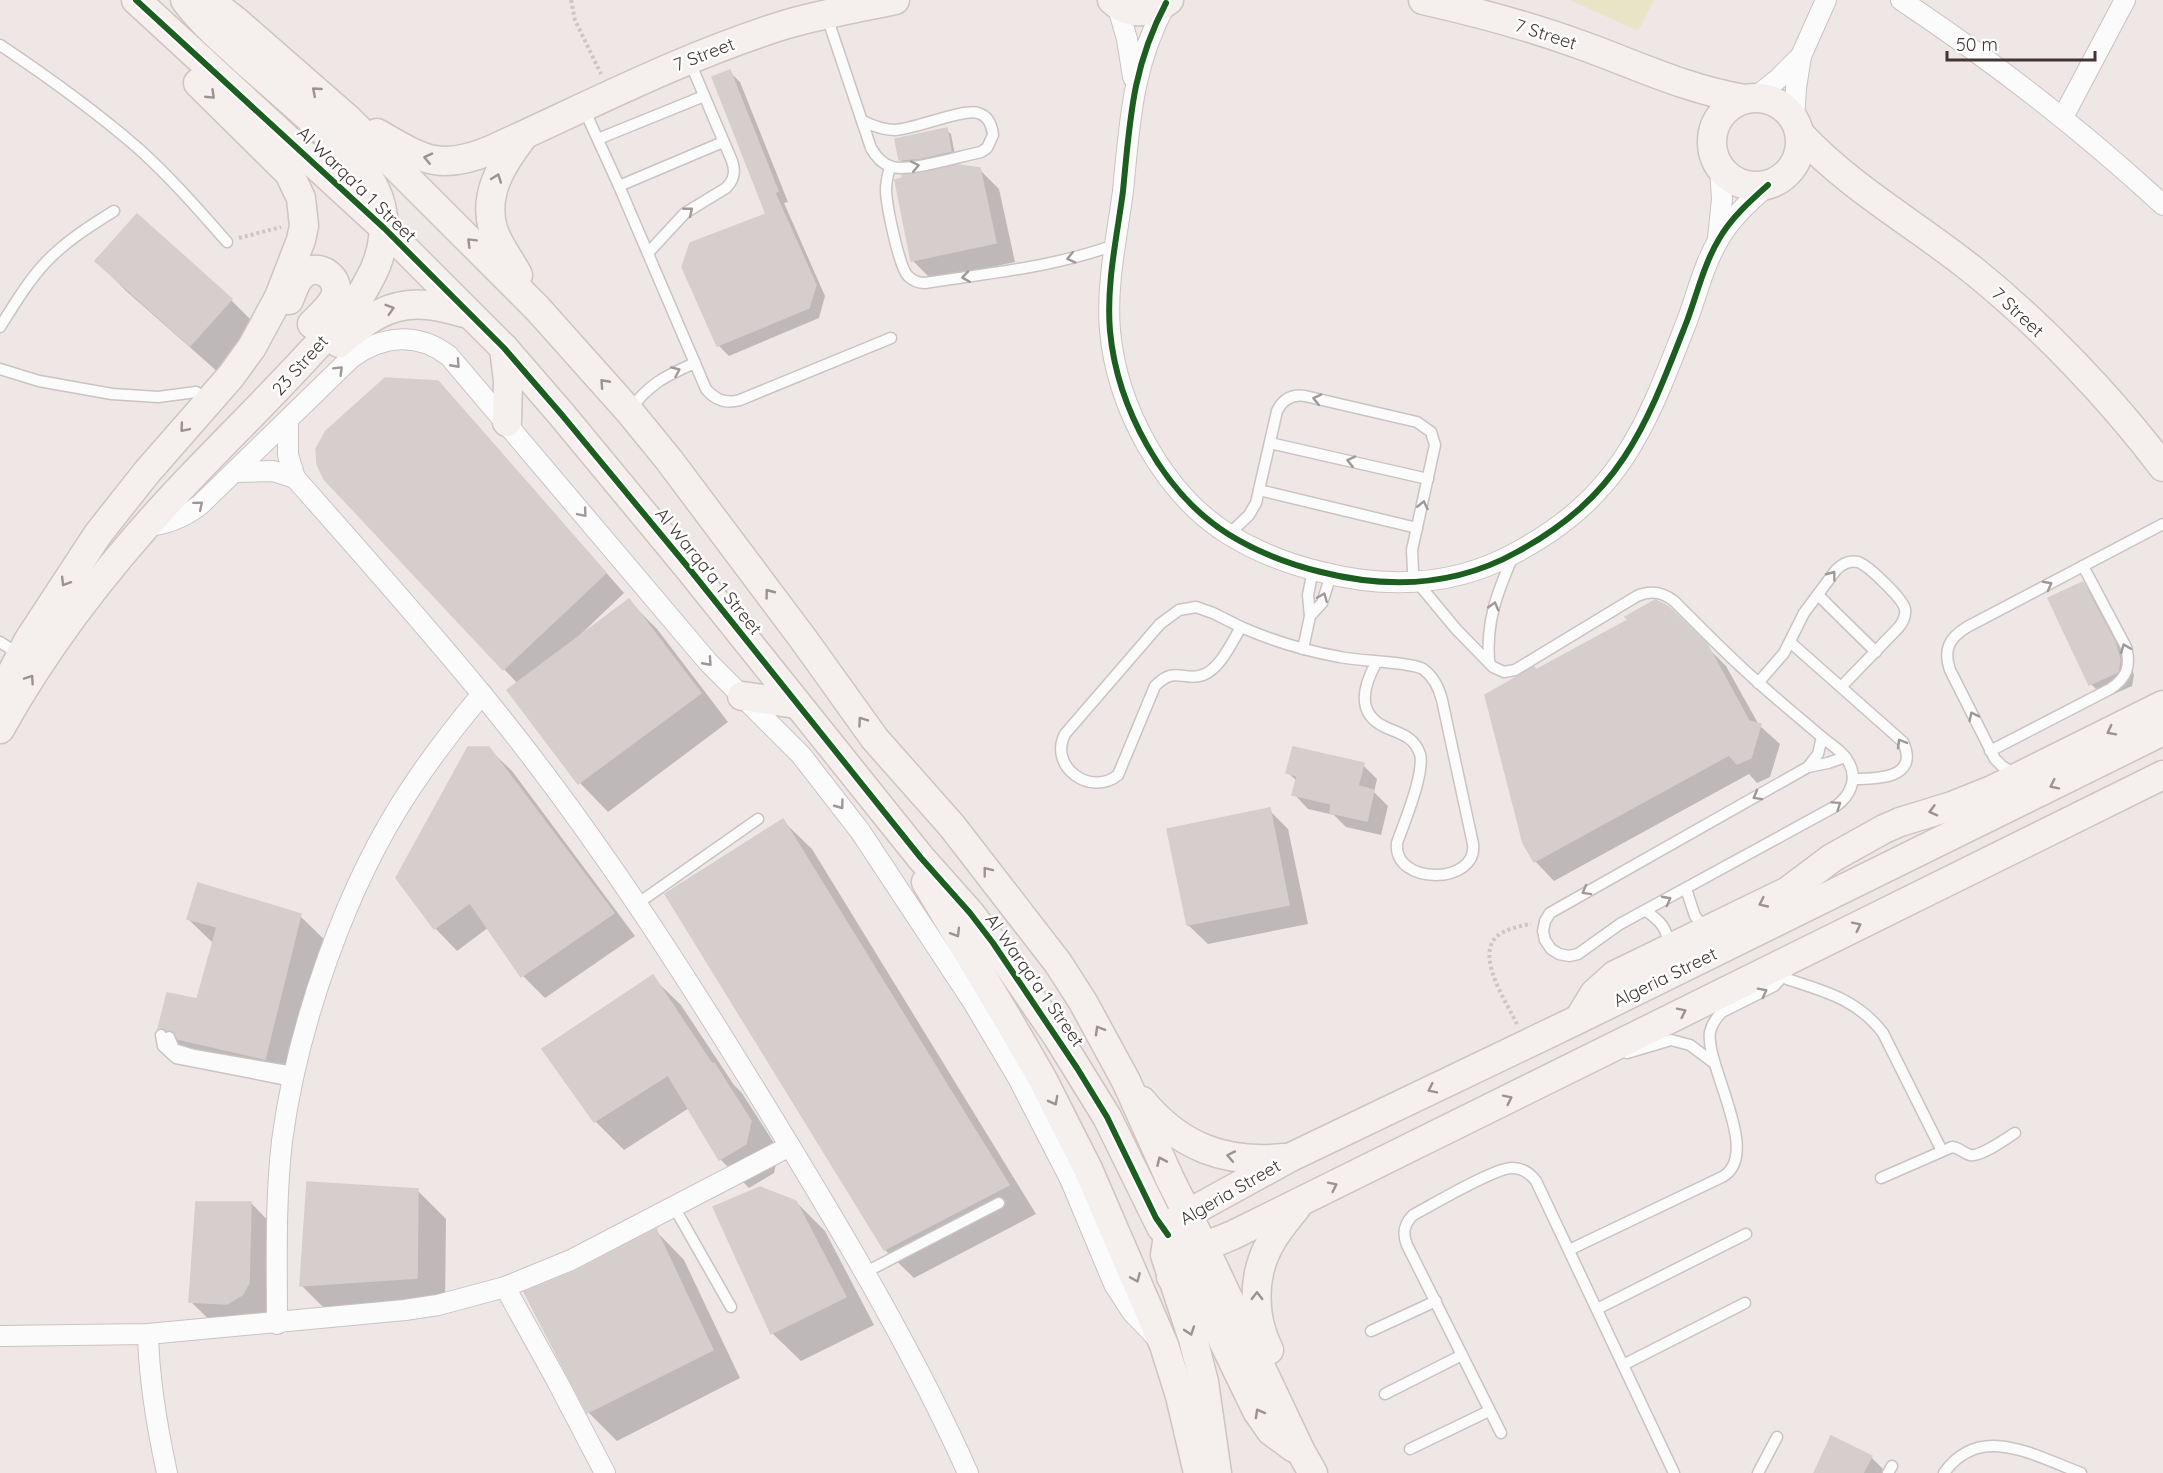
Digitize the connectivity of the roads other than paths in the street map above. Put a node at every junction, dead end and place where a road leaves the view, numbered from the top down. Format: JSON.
{"nodes":[{"id":1,"x":136,"y":0,"type":"edge"},
{"id":2,"x":185,"y":0,"type":"edge"},
{"id":3,"x":209,"y":0,"type":"edge"},
{"id":4,"x":895,"y":0,"type":"edge"},
{"id":5,"x":1423,"y":0,"type":"edge"},
{"id":6,"x":1826,"y":0,"type":"edge"},
{"id":7,"x":1901,"y":0,"type":"edge"},
{"id":8,"x":2125,"y":0,"type":"edge"},
{"id":9,"x":1168,"y":1,"type":"edge"},
{"id":10,"x":1114,"y":2,"type":"edge"},
{"id":11,"x":825,"y":14,"type":"junction"},
{"id":12,"x":0,"y":45,"type":"edge"},
{"id":13,"x":1801,"y":56,"type":"junction"},
{"id":14,"x":689,"y":59,"type":"junction"},
{"id":15,"x":1666,"y":78,"type":"junction"},
{"id":16,"x":1134,"y":92,"type":"junction"},
{"id":17,"x":704,"y":96,"type":"junction"},
{"id":18,"x":1749,"y":99,"type":"junction"},
{"id":19,"x":583,"y":106,"type":"junction"},
{"id":20,"x":2063,"y":117,"type":"junction"},
{"id":21,"x":348,"y":119,"type":"junction"},
{"id":22,"x":863,"y":121,"type":"junction"},
{"id":23,"x":1797,"y":127,"type":"junction"},
{"id":24,"x":523,"y":136,"type":"junction"},
{"id":25,"x":1712,"y":137,"type":"junction"},
{"id":26,"x":598,"y":139,"type":"junction"},
{"id":27,"x":723,"y":142,"type":"junction"},
{"id":28,"x":890,"y":166,"type":"junction"},
{"id":29,"x":1720,"y":169,"type":"junction"},
{"id":30,"x":1851,"y":180,"type":"junction"},
{"id":31,"x":1775,"y":181,"type":"junction"},
{"id":32,"x":619,"y":186,"type":"junction"},
{"id":33,"x":2163,"y":205,"type":"edge"},
{"id":34,"x":114,"y":211,"type":"dead end"},
{"id":35,"x":384,"y":228,"type":"junction"},
{"id":36,"x":1718,"y":241,"type":"junction"},
{"id":37,"x":227,"y":242,"type":"road end"},
{"id":38,"x":1117,"y":244,"type":"junction"},
{"id":39,"x":648,"y":253,"type":"junction"},
{"id":40,"x":537,"y":308,"type":"junction"},
{"id":41,"x":469,"y":314,"type":"junction"},
{"id":42,"x":0,"y":327,"type":"edge"},
{"id":43,"x":891,"y":338,"type":"dead end"},
{"id":44,"x":504,"y":348,"type":"junction"},
{"id":45,"x":695,"y":363,"type":"junction"},
{"id":46,"x":0,"y":369,"type":"edge"},
{"id":47,"x":231,"y":376,"type":"junction"},
{"id":48,"x":290,"y":376,"type":"junction"},
{"id":49,"x":208,"y":401,"type":"junction"},
{"id":50,"x":629,"y":411,"type":"junction"},
{"id":51,"x":288,"y":421,"type":"junction"},
{"id":52,"x":507,"y":422,"type":"junction"},
{"id":53,"x":1270,"y":443,"type":"junction"},
{"id":54,"x":2163,"y":467,"type":"edge"},
{"id":55,"x":235,"y":472,"type":"junction"},
{"id":56,"x":192,"y":476,"type":"junction"},
{"id":57,"x":295,"y":478,"type":"junction"},
{"id":58,"x":1428,"y":479,"type":"junction"},
{"id":59,"x":1259,"y":490,"type":"junction"},
{"id":60,"x":2163,"y":524,"type":"edge"},
{"id":61,"x":145,"y":526,"type":"junction"},
{"id":62,"x":1417,"y":528,"type":"junction"},
{"id":63,"x":1229,"y":534,"type":"junction"},
{"id":64,"x":1515,"y":554,"type":"junction"},
{"id":65,"x":2083,"y":567,"type":"junction"},
{"id":66,"x":1322,"y":572,"type":"junction"},
{"id":67,"x":1417,"y":582,"type":"junction"},
{"id":68,"x":1818,"y":595,"type":"junction"},
{"id":69,"x":1310,"y":616,"type":"junction"},
{"id":70,"x":1241,"y":627,"type":"junction"},
{"id":71,"x":1790,"y":642,"type":"junction"},
{"id":72,"x":10,"y":649,"type":"edge"},
{"id":73,"x":1303,"y":649,"type":"junction"},
{"id":74,"x":1876,"y":652,"type":"junction"},
{"id":75,"x":1489,"y":662,"type":"junction"},
{"id":76,"x":1376,"y":663,"type":"junction"},
{"id":77,"x":1758,"y":683,"type":"junction"},
{"id":78,"x":1842,"y":686,"type":"junction"},
{"id":79,"x":482,"y":694,"type":"junction"},
{"id":80,"x":0,"y":696,"type":"edge"},
{"id":81,"x":742,"y":696,"type":"junction"},
{"id":82,"x":796,"y":704,"type":"junction"},
{"id":83,"x":2163,"y":705,"type":"edge"},
{"id":84,"x":0,"y":729,"type":"edge"},
{"id":85,"x":2163,"y":731,"type":"edge"},
{"id":86,"x":1822,"y":737,"type":"junction"},
{"id":87,"x":1990,"y":752,"type":"junction"},
{"id":88,"x":1845,"y":757,"type":"junction"},
{"id":89,"x":1808,"y":767,"type":"junction"},
{"id":90,"x":2163,"y":775,"type":"edge"},
{"id":91,"x":2020,"y":776,"type":"junction"},
{"id":92,"x":1853,"y":779,"type":"junction"},
{"id":93,"x":883,"y":810,"type":"junction"},
{"id":94,"x":758,"y":819,"type":"dead end"},
{"id":95,"x":1686,"y":889,"type":"junction"},
{"id":96,"x":637,"y":904,"type":"junction"},
{"id":97,"x":1646,"y":911,"type":"junction"},
{"id":98,"x":1706,"y":930,"type":"junction"},
{"id":99,"x":1668,"y":949,"type":"junction"},
{"id":100,"x":1790,"y":967,"type":"junction"},
{"id":101,"x":1579,"y":1019,"type":"junction"},
{"id":102,"x":165,"y":1036,"type":"dead end"},
{"id":103,"x":1605,"y":1050,"type":"junction"},
{"id":104,"x":1714,"y":1062,"type":"junction"},
{"id":105,"x":294,"y":1076,"type":"junction"},
{"id":106,"x":1126,"y":1081,"type":"junction"},
{"id":107,"x":2015,"y":1133,"type":"dead end"},
{"id":108,"x":790,"y":1146,"type":"junction"},
{"id":109,"x":1942,"y":1151,"type":"junction"},
{"id":110,"x":1289,"y":1158,"type":"junction"},
{"id":111,"x":1881,"y":1178,"type":"dead end"},
{"id":112,"x":1302,"y":1201,"type":"junction"},
{"id":113,"x":999,"y":1203,"type":"dead end"},
{"id":114,"x":674,"y":1207,"type":"junction"},
{"id":115,"x":1186,"y":1214,"type":"junction"},
{"id":116,"x":1746,"y":1234,"type":"dead end"},
{"id":117,"x":1168,"y":1235,"type":"junction"},
{"id":118,"x":1204,"y":1247,"type":"junction"},
{"id":119,"x":1569,"y":1250,"type":"junction"},
{"id":120,"x":864,"y":1273,"type":"junction"},
{"id":121,"x":1171,"y":1277,"type":"junction"},
{"id":122,"x":505,"y":1287,"type":"junction"},
{"id":123,"x":1436,"y":1302,"type":"junction"},
{"id":124,"x":1745,"y":1304,"type":"dead end"},
{"id":125,"x":731,"y":1307,"type":"dead end"},
{"id":126,"x":1597,"y":1309,"type":"junction"},
{"id":127,"x":277,"y":1324,"type":"junction"},
{"id":128,"x":1371,"y":1331,"type":"dead end"},
{"id":129,"x":148,"y":1334,"type":"junction"},
{"id":130,"x":0,"y":1336,"type":"edge"},
{"id":131,"x":1164,"y":1345,"type":"junction"},
{"id":132,"x":1462,"y":1355,"type":"junction"},
{"id":133,"x":1623,"y":1365,"type":"junction"},
{"id":134,"x":1385,"y":1394,"type":"dead end"},
{"id":135,"x":1490,"y":1411,"type":"junction"},
{"id":136,"x":1500,"y":1434,"type":"dead end"},
{"id":137,"x":1777,"y":1437,"type":"dead end"},
{"id":138,"x":1410,"y":1449,"type":"dead end"},
{"id":139,"x":1307,"y":1462,"type":"edge"},
{"id":140,"x":168,"y":1473,"type":"edge"},
{"id":141,"x":605,"y":1473,"type":"edge"},
{"id":142,"x":968,"y":1473,"type":"edge"},
{"id":143,"x":1198,"y":1473,"type":"edge"},
{"id":144,"x":1217,"y":1473,"type":"edge"},
{"id":145,"x":1674,"y":1473,"type":"edge"},
{"id":146,"x":1758,"y":1473,"type":"edge"},
{"id":147,"x":1944,"y":1473,"type":"edge"},
{"id":148,"x":2081,"y":1473,"type":"edge"}],
"edges":[{"from":1,"to":35,"type":"street","name":"Al Warqa'a 1 Street"},
{"from":1,"to":47,"type":"street","one_way":true},
{"from":2,"to":35,"type":"street","name":"23 Street"},
{"from":21,"to":3,"type":"street","name":"Al Warqa'a 1 Street","one_way":true},
{"from":4,"to":11,"type":"street","name":"7 Street"},
{"from":5,"to":15,"type":"street","name":"7 Street"},
{"from":6,"to":13,"type":"street"},
{"from":7,"to":20,"type":"street"},
{"from":8,"to":20,"type":"street"},
{"from":9,"to":10,"type":"street"},
{"from":9,"to":16,"type":"street"},
{"from":10,"to":16,"type":"street"},
{"from":11,"to":14,"type":"street","name":"7 Street"},
{"from":11,"to":22,"type":"lane"},
{"from":12,"to":37,"type":"lane"},
{"from":13,"to":18,"type":"street"},
{"from":13,"to":23,"type":"street"},
{"from":14,"to":17,"type":"lane"},
{"from":14,"to":19,"type":"street","name":"7 Street"},
{"from":15,"to":18,"type":"street","name":"7 Street"},
{"from":15,"to":25,"type":"street","name":"7 Street"},
{"from":16,"to":38,"type":"street"},
{"from":17,"to":26,"type":"lane"},
{"from":17,"to":27,"type":"lane"},
{"from":18,"to":23,"type":"street"},
{"from":18,"to":25,"type":"street"},
{"from":19,"to":24,"type":"street","name":"7 Street"},
{"from":19,"to":26,"type":"lane"},
{"from":20,"to":33,"type":"street"},
{"from":24,"to":21,"type":"street","name":"7 Street","one_way":true},
{"from":40,"to":21,"type":"street","name":"Al Warqa'a 1 Street","one_way":true},
{"from":22,"to":28,"type":"lane"},
{"from":28,"to":22,"type":"lane","one_way":true},
{"from":23,"to":30,"type":"street","name":"7 Street"},
{"from":23,"to":31,"type":"street"},
{"from":40,"to":24,"type":"street","name":"7 Street","one_way":true},
{"from":25,"to":29,"type":"street"},
{"from":26,"to":32,"type":"lane"},
{"from":27,"to":32,"type":"lane"},
{"from":39,"to":27,"type":"lane","one_way":true},
{"from":38,"to":28,"type":"lane","one_way":true},
{"from":29,"to":31,"type":"street"},
{"from":29,"to":36,"type":"street"},
{"from":30,"to":31,"type":"street"},
{"from":30,"to":54,"type":"street","name":"7 Street"},
{"from":31,"to":36,"type":"street"},
{"from":32,"to":39,"type":"lane"},
{"from":34,"to":42,"type":"lane"},
{"from":35,"to":41,"type":"street","name":"Al Warqa'a 1 Street"},
{"from":35,"to":48,"type":"street","name":"23 Street"},
{"from":36,"to":64,"type":"street"},
{"from":38,"to":63,"type":"street"},
{"from":39,"to":45,"type":"lane"},
{"from":50,"to":40,"type":"street","name":"Al Warqa'a 1 Street","one_way":true},
{"from":41,"to":44,"type":"street","name":"Al Warqa'a 1 Street"},
{"from":48,"to":41,"type":"street","one_way":true},
{"from":43,"to":45,"type":"lane"},
{"from":44,"to":52,"type":"street"},
{"from":44,"to":82,"type":"street","name":"Al Warqa'a 1 Street"},
{"from":50,"to":45,"type":"lane","one_way":true},
{"from":46,"to":49,"type":"lane"},
{"from":47,"to":49,"type":"street"},
{"from":47,"to":56,"type":"street"},
{"from":48,"to":56,"type":"street","name":"23 Street"},
{"from":49,"to":72,"type":"street","one_way":true},
{"from":106,"to":50,"type":"street","name":"Al Warqa'a 1 Street","one_way":true},
{"from":51,"to":52,"type":"street","one_way":true},
{"from":51,"to":55,"type":"street"},
{"from":51,"to":57,"type":"street"},
{"from":52,"to":81,"type":"street","one_way":true},
{"from":58,"to":53,"type":"lane","one_way":true},
{"from":58,"to":53,"type":"lane","one_way":true},
{"from":53,"to":59,"type":"lane"},
{"from":55,"to":57,"type":"street"},
{"from":61,"to":55,"type":"street","one_way":true},
{"from":56,"to":61,"type":"street","name":"23 Street"},
{"from":57,"to":79,"type":"street"},
{"from":62,"to":58,"type":"lane","one_way":true},
{"from":59,"to":62,"type":"lane"},
{"from":59,"to":63,"type":"lane"},
{"from":60,"to":65,"type":"lane"},
{"from":84,"to":61,"type":"street","name":"23 Street","one_way":true},
{"from":62,"to":67,"type":"lane"},
{"from":63,"to":66,"type":"street"},
{"from":64,"to":67,"type":"street"},
{"from":75,"to":64,"type":"lane","one_way":true},
{"from":87,"to":65,"type":"lane","one_way":true},
{"from":87,"to":65,"type":"lane","one_way":true},
{"from":66,"to":67,"type":"street"},
{"from":66,"to":69,"type":"lane"},
{"from":69,"to":66,"type":"lane","one_way":true},
{"from":67,"to":75,"type":"lane"},
{"from":68,"to":71,"type":"lane"},
{"from":68,"to":74,"type":"lane"},
{"from":68,"to":74,"type":"lane","one_way":true},
{"from":69,"to":73,"type":"lane"},
{"from":70,"to":70,"type":"lane"},
{"from":70,"to":73,"type":"lane"},
{"from":71,"to":77,"type":"lane"},
{"from":71,"to":78,"type":"lane"},
{"from":72,"to":80,"type":"street"},
{"from":73,"to":76,"type":"lane"},
{"from":74,"to":78,"type":"lane"},
{"from":75,"to":77,"type":"lane"},
{"from":76,"to":76,"type":"lane"},
{"from":77,"to":86,"type":"lane"},
{"from":92,"to":78,"type":"lane","one_way":true},
{"from":79,"to":96,"type":"street"},
{"from":79,"to":105,"type":"street"},
{"from":81,"to":82,"type":"street"},
{"from":81,"to":131,"type":"street","one_way":true},
{"from":82,"to":93,"type":"street","name":"Al Warqa'a 1 Street"},
{"from":83,"to":91,"type":"street","one_way":true},
{"from":85,"to":101,"type":"street","name":"Algeria Street","one_way":true},
{"from":86,"to":88,"type":"lane"},
{"from":86,"to":89,"type":"lane"},
{"from":87,"to":91,"type":"lane"},
{"from":88,"to":89,"type":"lane"},
{"from":88,"to":92,"type":"lane"},
{"from":89,"to":97,"type":"lane","one_way":true},
{"from":100,"to":90,"type":"street","name":"Algeria Street","one_way":true},
{"from":91,"to":98,"type":"street","one_way":true},
{"from":95,"to":92,"type":"lane","one_way":true},
{"from":93,"to":117,"type":"street","name":"Al Warqa'a 1 Street"},
{"from":93,"to":131,"type":"street","one_way":true},
{"from":94,"to":96,"type":"lane"},
{"from":97,"to":95,"type":"lane","one_way":true},
{"from":95,"to":98,"type":"lane"},
{"from":96,"to":108,"type":"street"},
{"from":97,"to":99,"type":"lane"},
{"from":98,"to":99,"type":"street"},
{"from":99,"to":101,"type":"street"},
{"from":103,"to":100,"type":"street","name":"Algeria Street","one_way":true},
{"from":104,"to":100,"type":"lane","one_way":true},
{"from":100,"to":109,"type":"lane"},
{"from":101,"to":110,"type":"street","name":"Algeria Street","one_way":true},
{"from":102,"to":105,"type":"lane"},
{"from":103,"to":104,"type":"lane"},
{"from":112,"to":103,"type":"street","name":"Algeria Street","one_way":true},
{"from":104,"to":119,"type":"lane"},
{"from":105,"to":127,"type":"street"},
{"from":110,"to":106,"type":"street","one_way":true},
{"from":115,"to":106,"type":"street","name":"Al Warqa'a 1 Street","one_way":true},
{"from":107,"to":109,"type":"lane"},
{"from":108,"to":114,"type":"street"},
{"from":108,"to":120,"type":"street"},
{"from":109,"to":111,"type":"lane"},
{"from":110,"to":115,"type":"street","name":"Algeria Street"},
{"from":112,"to":118,"type":"street","name":"Algeria Street"},
{"from":139,"to":112,"type":"street","one_way":true},
{"from":113,"to":120,"type":"lane"},
{"from":114,"to":122,"type":"street"},
{"from":114,"to":125,"type":"lane"},
{"from":115,"to":117,"type":"street","name":"Algeria Street"},
{"from":115,"to":118,"type":"street","name":"Al Warqa'a 1 Street"},
{"from":116,"to":126,"type":"lane"},
{"from":117,"to":118,"type":"street","name":"Algeria Street"},
{"from":117,"to":121,"type":"street"},
{"from":118,"to":139,"type":"street","name":"Al Warqa'a 1 Street"},
{"from":119,"to":123,"type":"lane"},
{"from":119,"to":126,"type":"lane"},
{"from":120,"to":142,"type":"street"},
{"from":139,"to":121,"type":"street","one_way":true},
{"from":121,"to":144,"type":"street","one_way":true},
{"from":122,"to":127,"type":"street"},
{"from":122,"to":141,"type":"street"},
{"from":123,"to":128,"type":"lane"},
{"from":123,"to":132,"type":"lane"},
{"from":124,"to":133,"type":"lane"},
{"from":126,"to":133,"type":"lane"},
{"from":127,"to":129,"type":"street"},
{"from":129,"to":130,"type":"street"},
{"from":129,"to":140,"type":"street"},
{"from":131,"to":143,"type":"street"},
{"from":132,"to":134,"type":"lane"},
{"from":132,"to":135,"type":"lane"},
{"from":133,"to":145,"type":"lane"},
{"from":135,"to":136,"type":"lane"},
{"from":135,"to":138,"type":"lane"},
{"from":137,"to":146,"type":"lane"},
{"from":147,"to":148,"type":"lane"}]}
